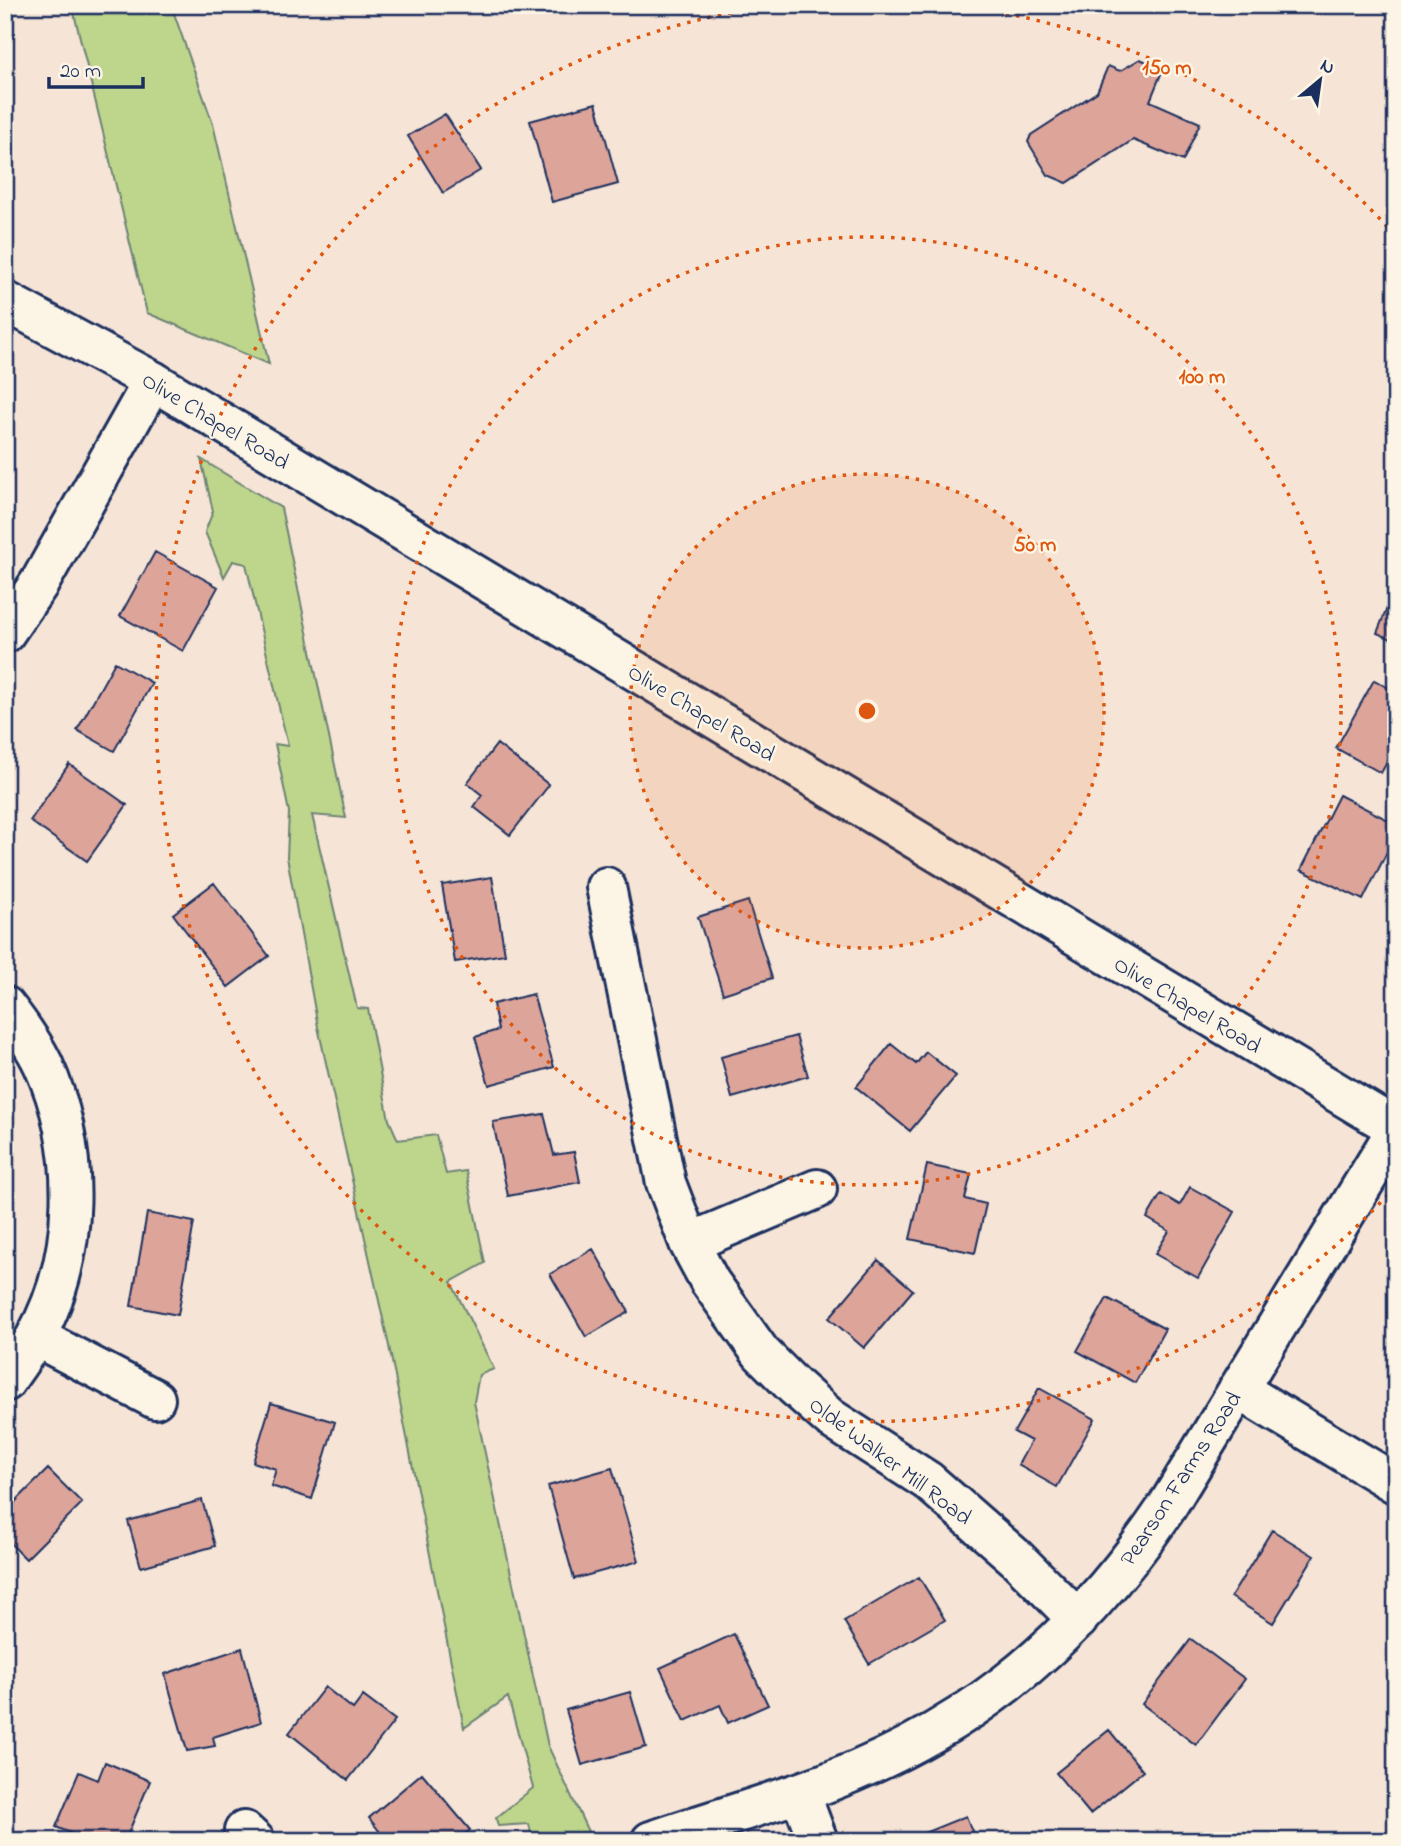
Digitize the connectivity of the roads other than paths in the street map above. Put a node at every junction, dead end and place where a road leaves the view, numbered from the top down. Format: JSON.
{"nodes":[{"id":1,"x":5,"y":301,"type":"edge"},
{"id":2,"x":153,"y":382,"type":"junction"},
{"id":3,"x":5,"y":633,"type":"edge"},
{"id":4,"x":606,"y":887,"type":"dead end"},
{"id":5,"x":5,"y":1006,"type":"edge"},
{"id":6,"x":1396,"y":1129,"type":"edge"},
{"id":7,"x":817,"y":1189,"type":"dead end"},
{"id":8,"x":689,"y":1243,"type":"junction"},
{"id":9,"x":36,"y":1337,"type":"junction"},
{"id":10,"x":5,"y":1382,"type":"edge"},
{"id":11,"x":1238,"y":1389,"type":"junction"},
{"id":12,"x":155,"y":1399,"type":"dead end"},
{"id":13,"x":1396,"y":1484,"type":"edge"},
{"id":14,"x":1078,"y":1620,"type":"junction"},
{"id":15,"x":800,"y":1793,"type":"junction"},
{"id":16,"x":651,"y":1841,"type":"edge"},
{"id":17,"x":818,"y":1841,"type":"edge"}],
"edges":[{"from":1,"to":2,"type":"street","name":"Olive Chapel Road"},
{"from":2,"to":3,"type":"street"},
{"from":2,"to":6,"type":"street","name":"Olive Chapel Road"},
{"from":4,"to":8,"type":"street","name":"Olde Walker Mill Road"},
{"from":5,"to":9,"type":"street"},
{"from":6,"to":11,"type":"street","name":"Pearson Farms Road"},
{"from":7,"to":8,"type":"street"},
{"from":8,"to":14,"type":"street","name":"Olde Walker Mill Road"},
{"from":9,"to":10,"type":"street"},
{"from":9,"to":12,"type":"street"},
{"from":11,"to":13,"type":"street"},
{"from":11,"to":14,"type":"street","name":"Pearson Farms Road"},
{"from":14,"to":15,"type":"street","name":"Pearson Farms Road"},
{"from":15,"to":16,"type":"street","name":"Pearson Farms Road"},
{"from":15,"to":17,"type":"street"}]}
